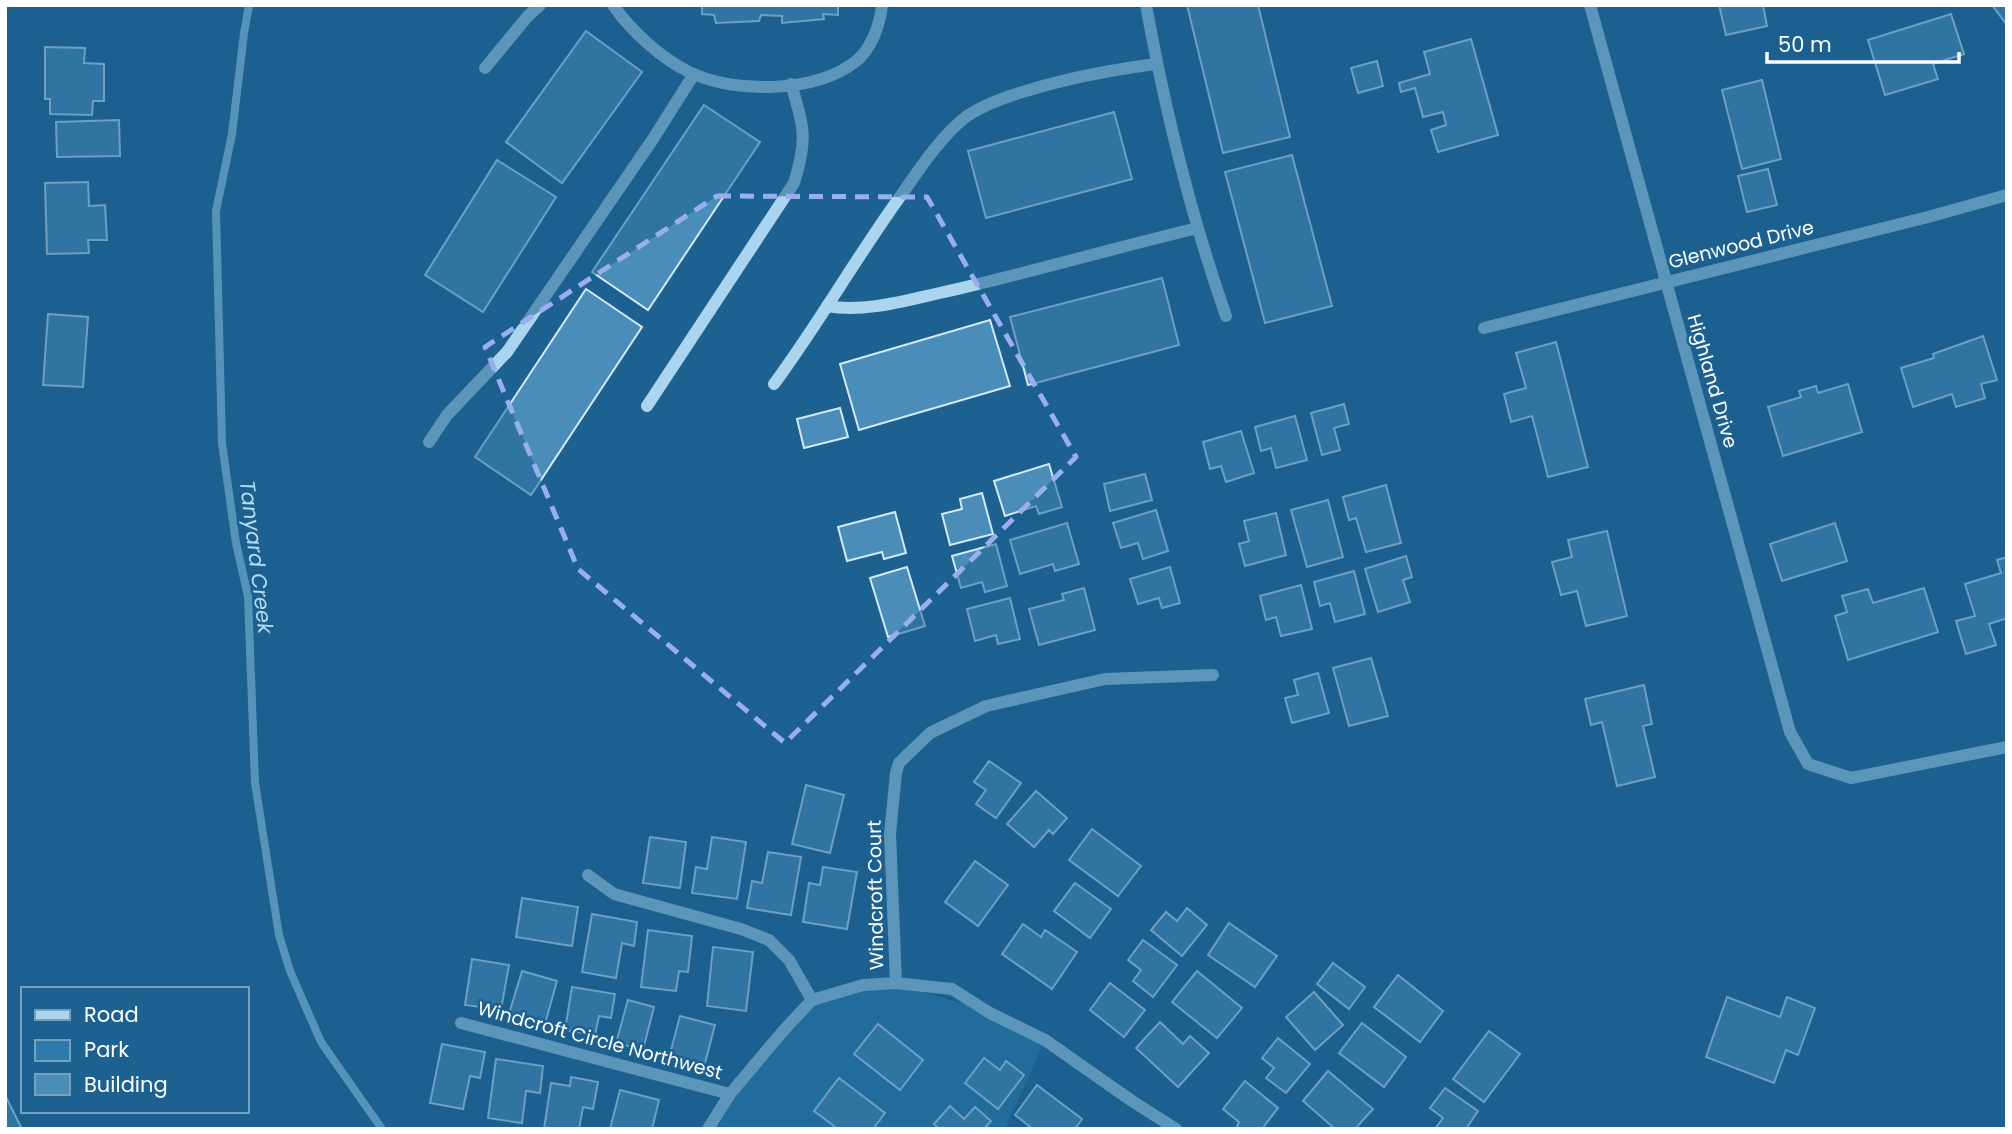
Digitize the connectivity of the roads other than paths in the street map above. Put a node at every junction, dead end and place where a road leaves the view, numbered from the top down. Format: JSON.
{"nodes":[{"id":1,"x":540,"y":5,"type":"edge"},
{"id":2,"x":613,"y":5,"type":"edge"},
{"id":3,"x":882,"y":5,"type":"edge"},
{"id":4,"x":1146,"y":5,"type":"edge"},
{"id":5,"x":1590,"y":5,"type":"edge"},
{"id":6,"x":1156,"y":64,"type":"junction"},
{"id":7,"x":485,"y":68,"type":"dead end"},
{"id":8,"x":694,"y":74,"type":"junction"},
{"id":9,"x":791,"y":84,"type":"junction"},
{"id":10,"x":2007,"y":195,"type":"edge"},
{"id":11,"x":1198,"y":228,"type":"junction"},
{"id":12,"x":1665,"y":283,"type":"junction"},
{"id":13,"x":827,"y":306,"type":"junction"},
{"id":14,"x":1226,"y":316,"type":"dead end"},
{"id":15,"x":1484,"y":328,"type":"dead end"},
{"id":16,"x":774,"y":384,"type":"dead end"},
{"id":17,"x":647,"y":407,"type":"dead end"},
{"id":18,"x":429,"y":442,"type":"dead end"},
{"id":19,"x":1213,"y":675,"type":"dead end"},
{"id":20,"x":2007,"y":747,"type":"edge"},
{"id":21,"x":588,"y":875,"type":"dead end"},
{"id":22,"x":896,"y":983,"type":"junction"},
{"id":23,"x":812,"y":1000,"type":"junction"},
{"id":24,"x":461,"y":1024,"type":"dead end"},
{"id":25,"x":730,"y":1094,"type":"junction"},
{"id":26,"x":708,"y":1129,"type":"edge"},
{"id":27,"x":1176,"y":1129,"type":"edge"}],
"edges":[{"from":1,"to":7,"type":"street"},
{"from":2,"to":8,"type":"street"},
{"from":3,"to":9,"type":"street"},
{"from":4,"to":6,"type":"street"},
{"from":5,"to":12,"type":"street","name":"Highland Drive"},
{"from":6,"to":11,"type":"street"},
{"from":6,"to":13,"type":"street"},
{"from":8,"to":9,"type":"street"},
{"from":8,"to":18,"type":"street"},
{"from":9,"to":17,"type":"street"},
{"from":10,"to":12,"type":"street","name":"Glenwood Drive"},
{"from":11,"to":13,"type":"street"},
{"from":11,"to":14,"type":"street"},
{"from":12,"to":15,"type":"street","name":"Glenwood Drive"},
{"from":12,"to":20,"type":"street","name":"Highland Drive"},
{"from":13,"to":16,"type":"street"},
{"from":19,"to":22,"type":"street","name":"Windcroft Court"},
{"from":21,"to":23,"type":"street"},
{"from":22,"to":23,"type":"street"},
{"from":22,"to":27,"type":"street"},
{"from":23,"to":25,"type":"street","name":"Windcroft Circle Northwest"},
{"from":24,"to":25,"type":"street","name":"Windcroft Circle Northwest"},
{"from":25,"to":26,"type":"street","name":"Windcroft Circle Northwest"}]}
